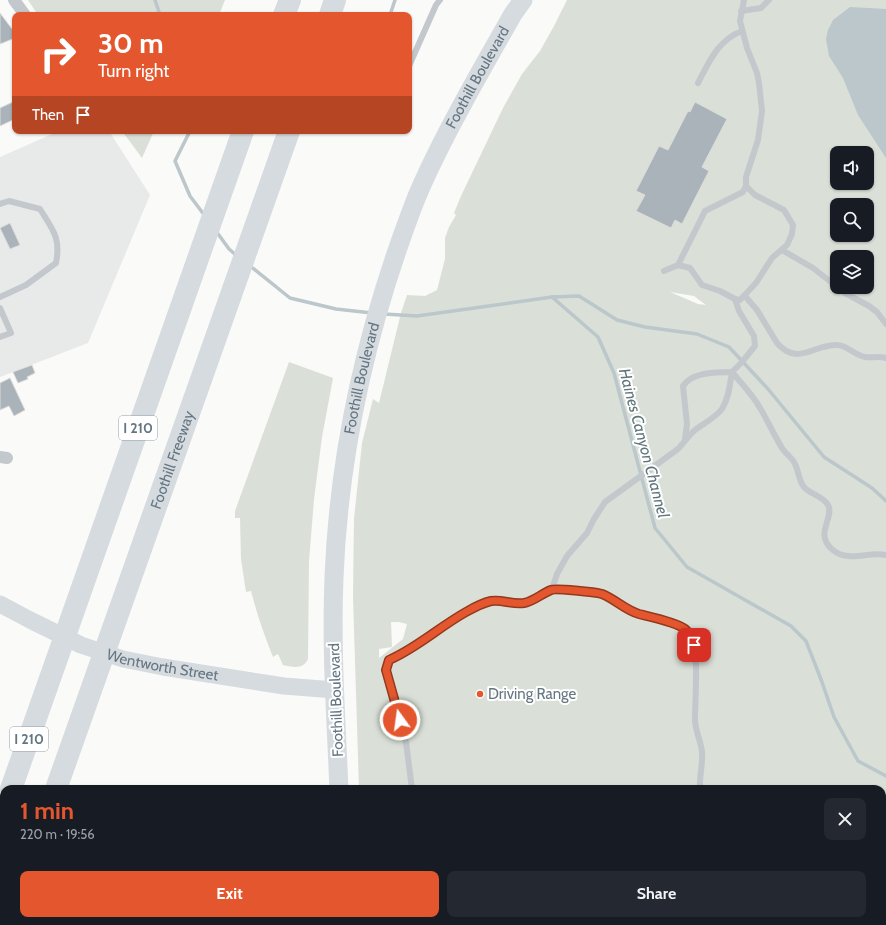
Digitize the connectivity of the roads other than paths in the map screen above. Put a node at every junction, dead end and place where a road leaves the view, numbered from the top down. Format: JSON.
{"nodes":[{"id":1,"x":14,"y":0,"type":"edge"},
{"id":2,"x":290,"y":0,"type":"edge"},
{"id":3,"x":335,"y":0,"type":"edge"},
{"id":4,"x":440,"y":0,"type":"edge"},
{"id":5,"x":523,"y":0,"type":"edge"},
{"id":6,"x":744,"y":0,"type":"edge"},
{"id":7,"x":769,"y":0,"type":"edge"},
{"id":8,"x":741,"y":11,"type":"junction"},
{"id":9,"x":23,"y":12,"type":"edge"},
{"id":10,"x":285,"y":12,"type":"edge"},
{"id":11,"x":331,"y":12,"type":"edge"},
{"id":12,"x":742,"y":31,"type":"junction"},
{"id":13,"x":412,"y":59,"type":"edge"},
{"id":14,"x":698,"y":83,"type":"dead end"},
{"id":15,"x":242,"y":134,"type":"edge"},
{"id":16,"x":288,"y":134,"type":"edge"},
{"id":17,"x":746,"y":186,"type":"junction"},
{"id":18,"x":0,"y":204,"type":"edge"},
{"id":19,"x":782,"y":250,"type":"junction"},
{"id":20,"x":678,"y":265,"type":"junction"},
{"id":21,"x":664,"y":271,"type":"dead end"},
{"id":22,"x":745,"y":296,"type":"junction"},
{"id":23,"x":0,"y":297,"type":"edge"},
{"id":24,"x":735,"y":299,"type":"junction"},
{"id":25,"x":0,"y":308,"type":"edge"},
{"id":26,"x":886,"y":324,"type":"edge"},
{"id":27,"x":0,"y":337,"type":"edge"},
{"id":28,"x":886,"y":358,"type":"edge"},
{"id":29,"x":732,"y":372,"type":"junction"},
{"id":30,"x":685,"y":439,"type":"junction"},
{"id":31,"x":886,"y":555,"type":"edge"},
{"id":32,"x":552,"y":589,"type":"junction"},
{"id":33,"x":0,"y":604,"type":"edge"},
{"id":34,"x":46,"y":688,"type":"junction"},
{"id":35,"x":335,"y":690,"type":"junction"},
{"id":36,"x":0,"y":785,"type":"edge"},
{"id":37,"x":12,"y":785,"type":"edge"},
{"id":38,"x":57,"y":785,"type":"edge"},
{"id":39,"x":339,"y":785,"type":"edge"},
{"id":40,"x":411,"y":785,"type":"edge"},
{"id":41,"x":700,"y":785,"type":"edge"}],
"edges":[{"from":1,"to":9,"type":"street"},
{"from":2,"to":10,"type":"highway"},
{"from":3,"to":11,"type":"highway"},
{"from":4,"to":13,"type":"lane"},
{"from":5,"to":35,"type":"main road","name":"Foothill Boulevard"},
{"from":6,"to":8,"type":"lane"},
{"from":7,"to":8,"type":"lane"},
{"from":8,"to":12,"type":"lane"},
{"from":12,"to":14,"type":"lane"},
{"from":12,"to":17,"type":"lane"},
{"from":15,"to":34,"type":"highway","number":"I 210"},
{"from":16,"to":38,"type":"highway","name":"Foothill Freeway","number":"I 210"},
{"from":17,"to":19,"type":"lane"},
{"from":17,"to":20,"type":"lane"},
{"from":18,"to":23,"type":"lane"},
{"from":19,"to":22,"type":"lane"},
{"from":19,"to":26,"type":"lane"},
{"from":20,"to":21,"type":"lane"},
{"from":20,"to":24,"type":"lane"},
{"from":22,"to":24,"type":"lane"},
{"from":22,"to":28,"type":"lane"},
{"from":24,"to":29,"type":"lane"},
{"from":25,"to":27,"type":"lane"},
{"from":29,"to":30,"type":"lane"},
{"from":29,"to":30,"type":"lane"},
{"from":29,"to":31,"type":"lane"},
{"from":30,"to":32,"type":"lane"},
{"from":32,"to":40,"type":"lane"},
{"from":32,"to":41,"type":"lane"},
{"from":33,"to":35,"type":"main road","name":"Wentworth Street"},
{"from":34,"to":36,"type":"highway"},
{"from":34,"to":37,"type":"highway","number":"I 210"},
{"from":35,"to":39,"type":"main road","name":"Foothill Boulevard"}]}
